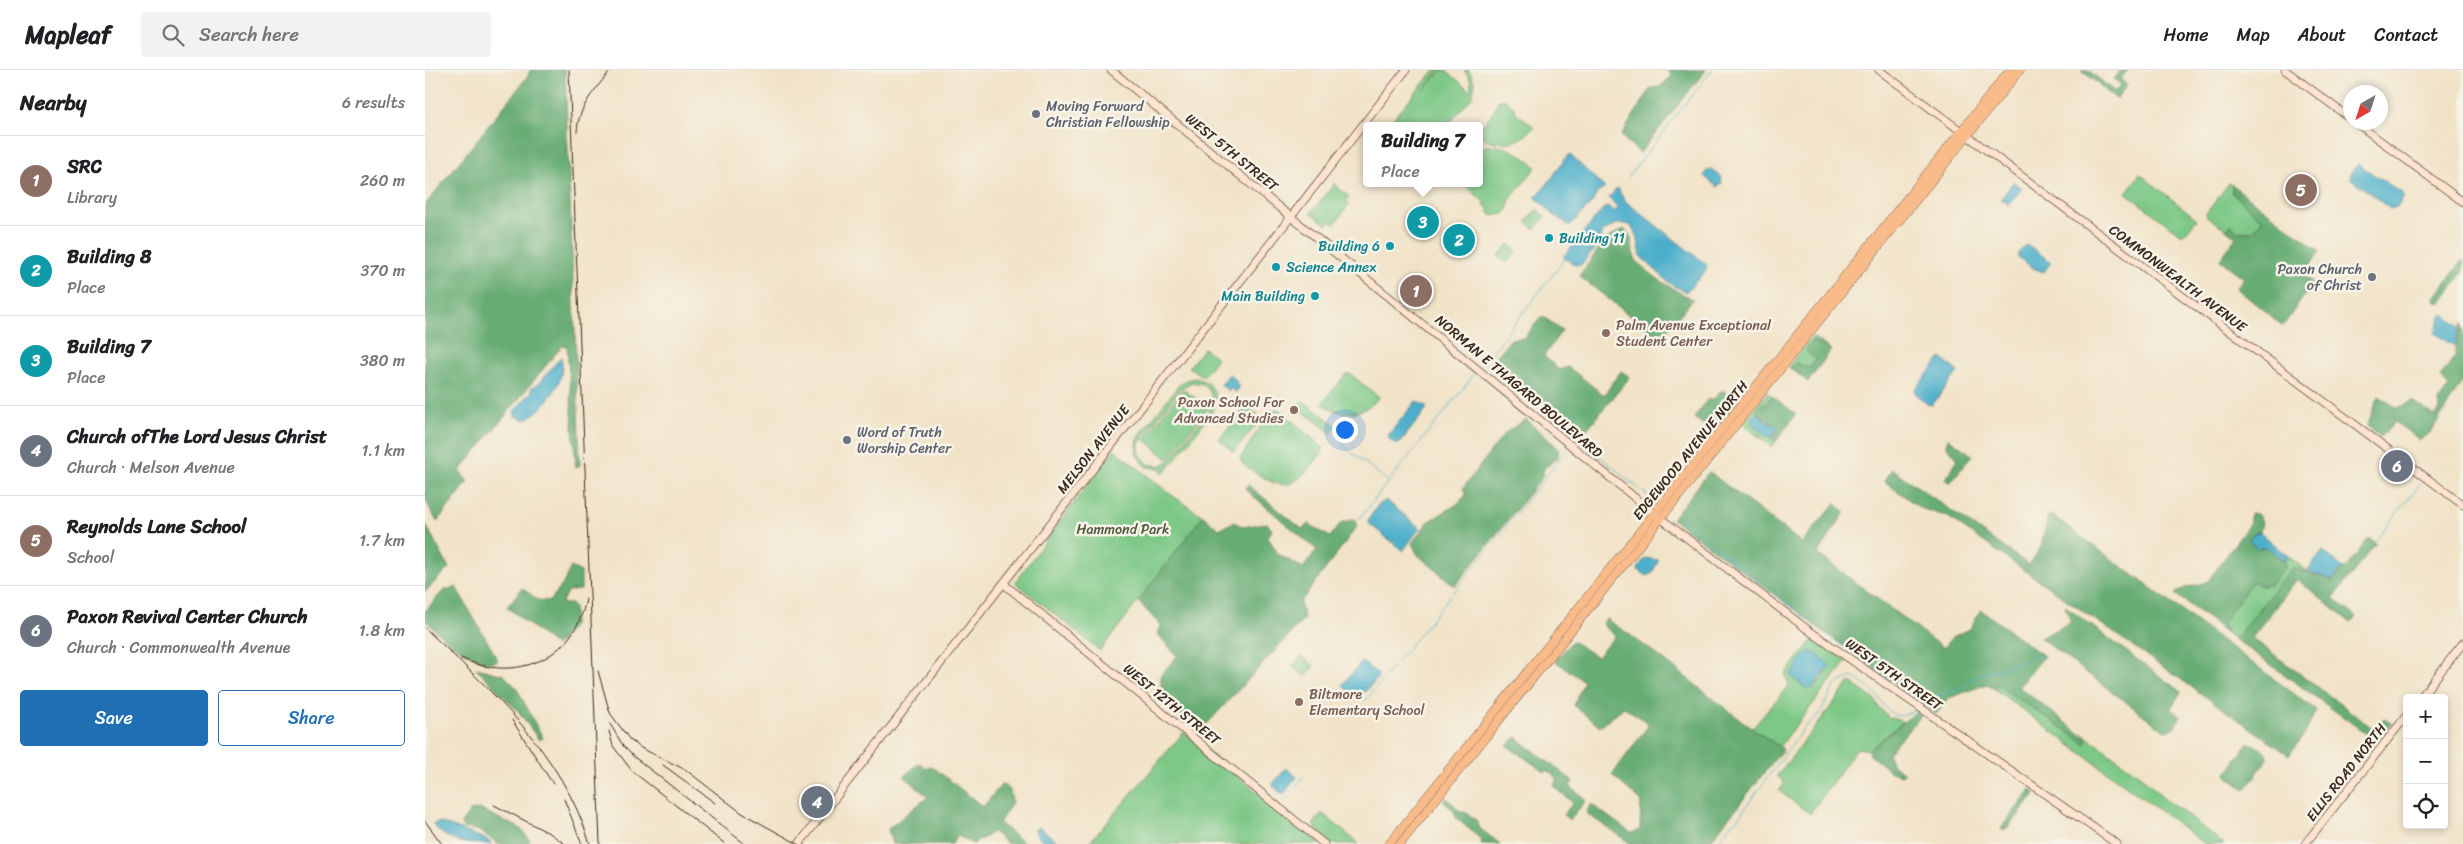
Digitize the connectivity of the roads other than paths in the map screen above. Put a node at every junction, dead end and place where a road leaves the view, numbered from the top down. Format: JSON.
{"nodes":[{"id":1,"x":1111,"y":70,"type":"edge"},
{"id":2,"x":1406,"y":70,"type":"edge"},
{"id":3,"x":1879,"y":70,"type":"edge"},
{"id":4,"x":2010,"y":70,"type":"edge"},
{"id":5,"x":2020,"y":70,"type":"edge"},
{"id":6,"x":2285,"y":70,"type":"edge"},
{"id":7,"x":2343,"y":113,"type":"edge"},
{"id":8,"x":1365,"y":122,"type":"edge"},
{"id":9,"x":1363,"y":125,"type":"edge"},
{"id":10,"x":2366,"y":130,"type":"edge"},
{"id":11,"x":1964,"y":134,"type":"junction"},
{"id":12,"x":2463,"y":202,"type":"edge"},
{"id":13,"x":1292,"y":216,"type":"junction"},
{"id":14,"x":2463,"y":504,"type":"edge"},
{"id":15,"x":1658,"y":516,"type":"junction"},
{"id":16,"x":1003,"y":584,"type":"junction"},
{"id":17,"x":2463,"y":643,"type":"edge"},
{"id":18,"x":2423,"y":694,"type":"edge"},
{"id":19,"x":2403,"y":720,"type":"edge"},
{"id":20,"x":799,"y":844,"type":"edge"},
{"id":21,"x":1324,"y":844,"type":"edge"},
{"id":22,"x":1389,"y":844,"type":"edge"},
{"id":23,"x":1399,"y":844,"type":"edge"},
{"id":24,"x":2117,"y":844,"type":"edge"},
{"id":25,"x":2305,"y":844,"type":"edge"}],
"edges":[{"from":1,"to":13,"type":"street","name":"WEST 5TH STREET"},
{"from":2,"to":8,"type":"street","name":"MELSON AVENUE"},
{"from":3,"to":11,"type":"street","name":"COMMONWEALTH AVENUE"},
{"from":4,"to":11,"type":"main road","name":"EDGEWOOD AVENUE NORTH"},
{"from":5,"to":11,"type":"main road","name":"EDGEWOOD AVENUE NORTH"},
{"from":6,"to":7,"type":"street"},
{"from":9,"to":13,"type":"street","name":"MELSON AVENUE"},
{"from":10,"to":12,"type":"street"},
{"from":11,"to":14,"type":"street","name":"COMMONWEALTH AVENUE"},
{"from":11,"to":15,"type":"main road","name":"EDGEWOOD AVENUE NORTH"},
{"from":13,"to":15,"type":"street","name":"NORMAN E THAGARD BOULEVARD"},
{"from":13,"to":16,"type":"street","name":"MELSON AVENUE"},
{"from":15,"to":22,"type":"main road","name":"EDGEWOOD AVENUE NORTH"},
{"from":15,"to":23,"type":"main road","name":"EDGEWOOD AVENUE NORTH"},
{"from":15,"to":24,"type":"street","name":"WEST 5TH STREET"},
{"from":16,"to":20,"type":"street","name":"MELSON AVENUE"},
{"from":16,"to":21,"type":"street","name":"WEST 12TH STREET"},
{"from":17,"to":18,"type":"street"},
{"from":19,"to":25,"type":"street","name":"ELLIS ROAD NORTH"}]}
